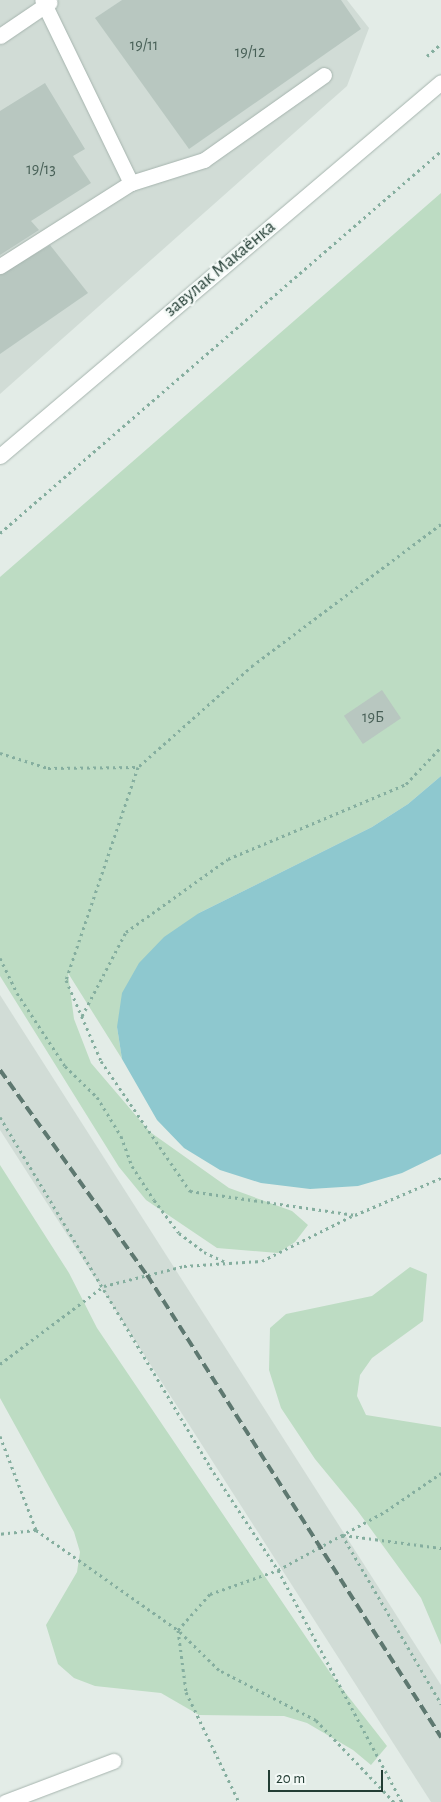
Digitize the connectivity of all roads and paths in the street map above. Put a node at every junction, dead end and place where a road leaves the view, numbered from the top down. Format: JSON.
{"nodes":[{"id":1,"x":46,"y":2,"type":"edge"},
{"id":2,"x":0,"y":36,"type":"edge"},
{"id":3,"x":324,"y":76,"type":"dead end"},
{"id":4,"x":441,"y":82,"type":"edge"},
{"id":5,"x":441,"y":152,"type":"edge"},
{"id":6,"x":131,"y":182,"type":"junction"},
{"id":7,"x":0,"y":266,"type":"edge"},
{"id":8,"x":0,"y":456,"type":"edge"},
{"id":9,"x":441,"y":524,"type":"edge"},
{"id":10,"x":0,"y":533,"type":"edge"},
{"id":11,"x":441,"y":748,"type":"edge"},
{"id":12,"x":0,"y":753,"type":"edge"},
{"id":13,"x":138,"y":767,"type":"junction"},
{"id":14,"x":0,"y":958,"type":"edge"},
{"id":15,"x":82,"y":1017,"type":"junction"},
{"id":16,"x":0,"y":1117,"type":"edge"},
{"id":17,"x":441,"y":1178,"type":"edge"},
{"id":18,"x":355,"y":1215,"type":"junction"},
{"id":19,"x":229,"y":1263,"type":"junction"},
{"id":20,"x":104,"y":1286,"type":"junction"},
{"id":21,"x":0,"y":1364,"type":"edge"},
{"id":22,"x":0,"y":1436,"type":"edge"},
{"id":23,"x":441,"y":1473,"type":"edge"},
{"id":24,"x":36,"y":1530,"type":"junction"},
{"id":25,"x":0,"y":1534,"type":"edge"},
{"id":26,"x":342,"y":1535,"type":"junction"},
{"id":27,"x":441,"y":1548,"type":"edge"},
{"id":28,"x":278,"y":1570,"type":"junction"},
{"id":29,"x":178,"y":1630,"type":"junction"},
{"id":30,"x":441,"y":1704,"type":"edge"},
{"id":31,"x":113,"y":1761,"type":"dead end"},
{"id":32,"x":5,"y":1802,"type":"edge"},
{"id":33,"x":239,"y":1802,"type":"edge"},
{"id":34,"x":394,"y":1802,"type":"edge"},
{"id":35,"x":402,"y":1802,"type":"edge"}],
"edges":[{"from":1,"to":2,"type":"street"},
{"from":1,"to":6,"type":"street"},
{"from":3,"to":6,"type":"street"},
{"from":4,"to":8,"type":"street","name":"завулак Макаёнка"},
{"from":5,"to":10,"type":"path"},
{"from":6,"to":7,"type":"street"},
{"from":9,"to":13,"type":"path"},
{"from":11,"to":15,"type":"path"},
{"from":12,"to":13,"type":"path"},
{"from":13,"to":15,"type":"path"},
{"from":14,"to":19,"type":"path"},
{"from":15,"to":18,"type":"path"},
{"from":16,"to":20,"type":"path"},
{"from":17,"to":18,"type":"path"},
{"from":18,"to":19,"type":"path"},
{"from":19,"to":20,"type":"path"},
{"from":20,"to":21,"type":"path"},
{"from":20,"to":28,"type":"path"},
{"from":22,"to":24,"type":"path"},
{"from":23,"to":26,"type":"path"},
{"from":24,"to":25,"type":"path"},
{"from":24,"to":29,"type":"path"},
{"from":26,"to":27,"type":"path"},
{"from":26,"to":28,"type":"path"},
{"from":26,"to":30,"type":"path"},
{"from":28,"to":29,"type":"path"},
{"from":28,"to":35,"type":"path"},
{"from":29,"to":33,"type":"path"},
{"from":29,"to":34,"type":"path"},
{"from":31,"to":32,"type":"street"}]}
